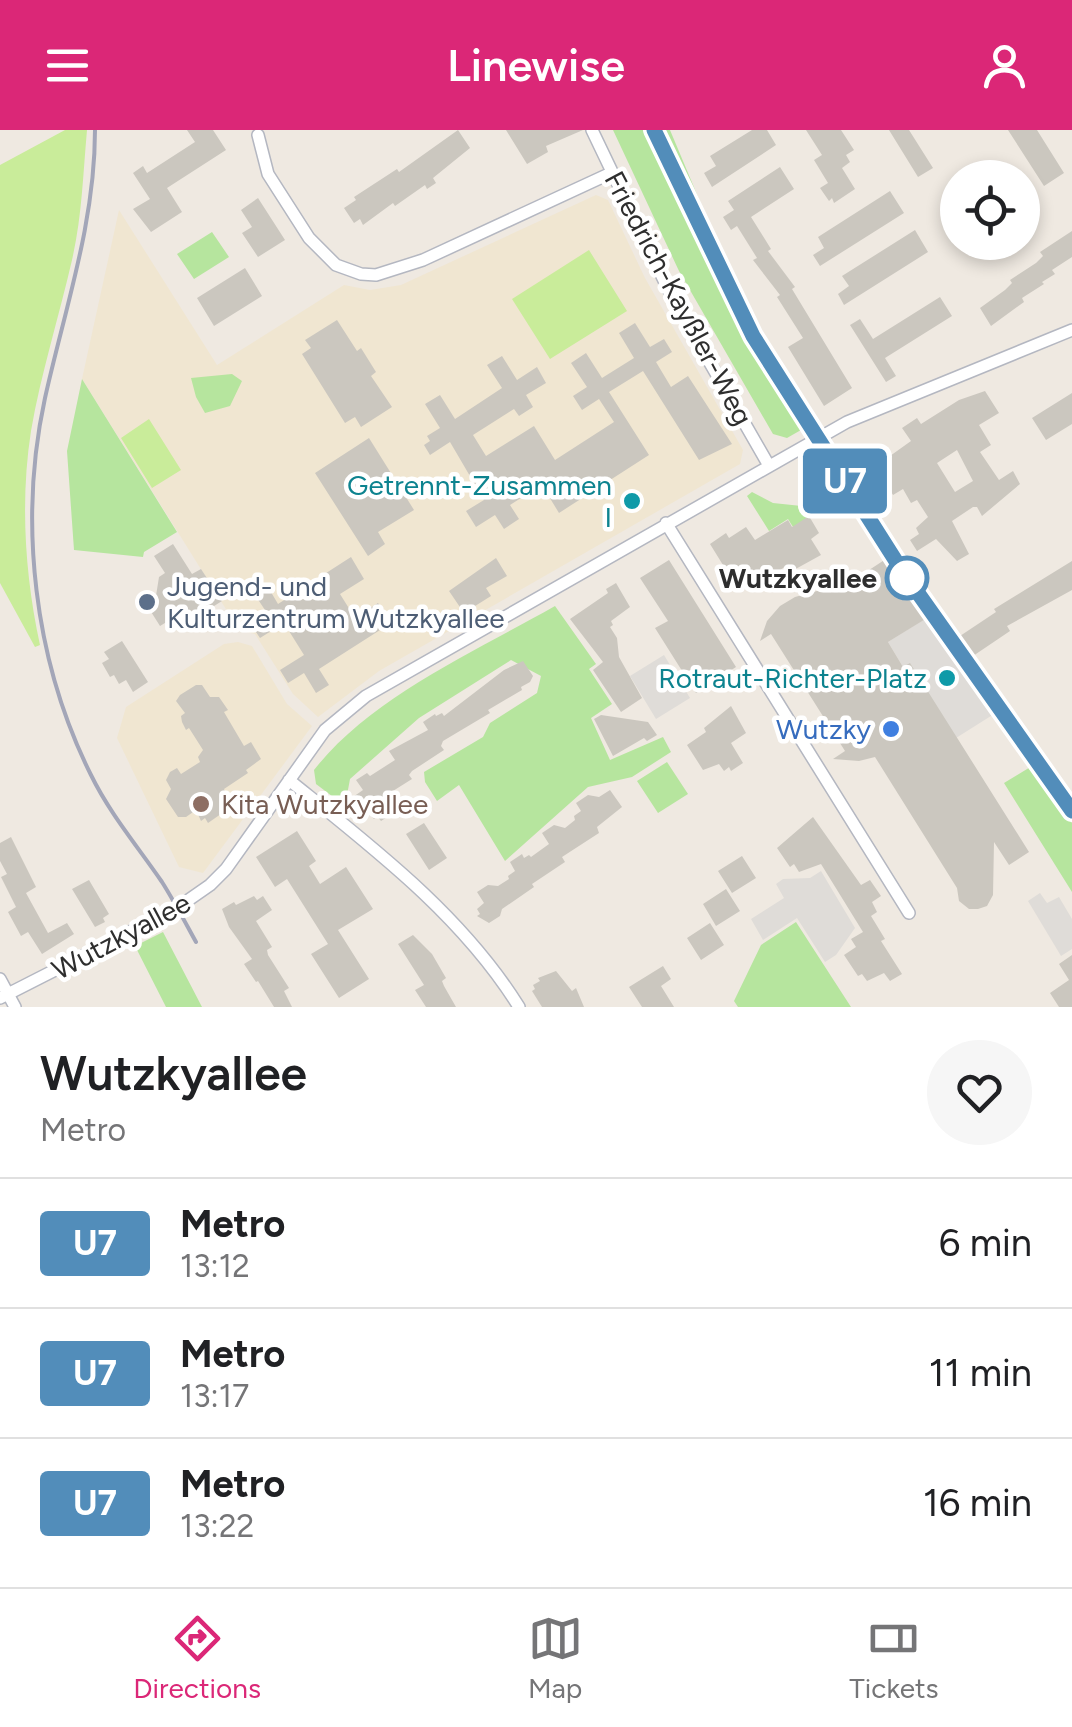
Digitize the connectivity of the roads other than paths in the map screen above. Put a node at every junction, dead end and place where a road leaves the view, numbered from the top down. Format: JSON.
{"nodes":[{"id":1,"x":592,"y":130,"type":"edge"},
{"id":2,"x":258,"y":134,"type":"dead end"},
{"id":3,"x":611,"y":173,"type":"junction"},
{"id":4,"x":1072,"y":330,"type":"edge"},
{"id":5,"x":768,"y":464,"type":"junction"},
{"id":6,"x":666,"y":523,"type":"junction"},
{"id":7,"x":288,"y":780,"type":"junction"},
{"id":8,"x":909,"y":913,"type":"dead end"},
{"id":9,"x":0,"y":979,"type":"edge"},
{"id":10,"x":4,"y":996,"type":"edge"},
{"id":11,"x":15,"y":1007,"type":"edge"},
{"id":12,"x":519,"y":1007,"type":"edge"}],
"edges":[{"from":1,"to":3,"type":"street","name":"Friedrich-Kayßler-Weg"},
{"from":2,"to":3,"type":"street"},
{"from":3,"to":5,"type":"street","name":"Friedrich-Kayßler-Weg"},
{"from":4,"to":5,"type":"street","name":"Wutzkyallee"},
{"from":5,"to":6,"type":"street","name":"Wutzkyallee"},
{"from":6,"to":7,"type":"street","name":"Wutzkyallee"},
{"from":6,"to":8,"type":"street"},
{"from":7,"to":10,"type":"street","name":"Wutzkyallee"},
{"from":7,"to":12,"type":"street"},
{"from":9,"to":10,"type":"street"},
{"from":10,"to":11,"type":"street"}]}
